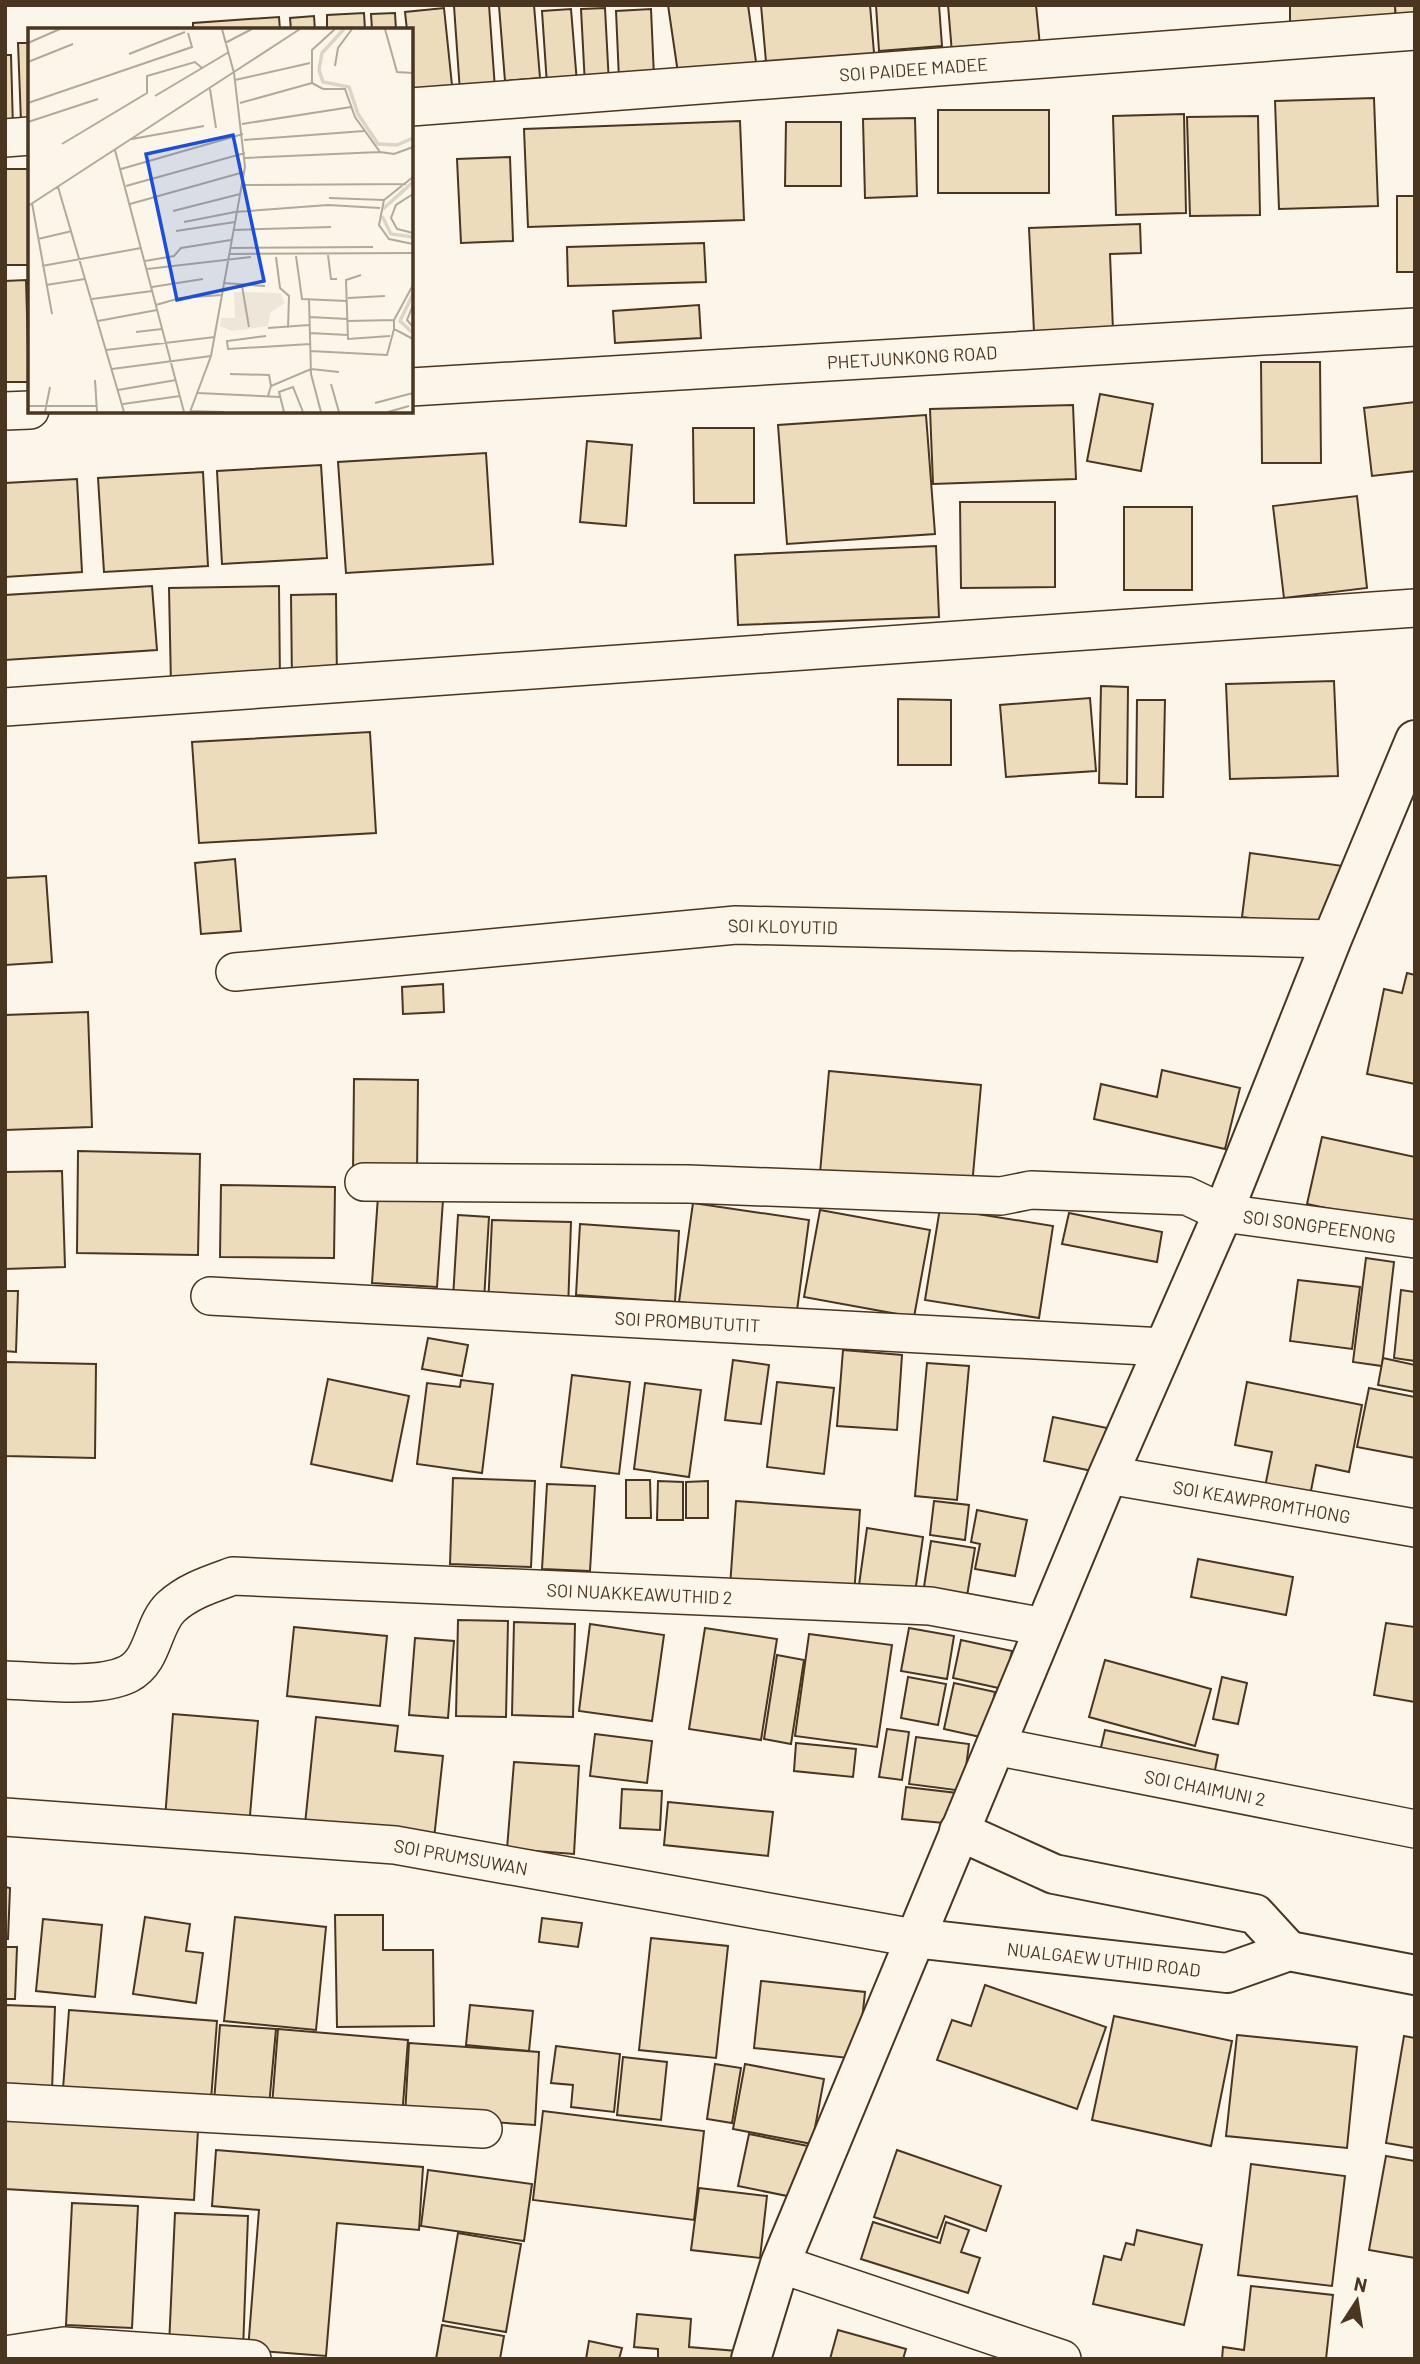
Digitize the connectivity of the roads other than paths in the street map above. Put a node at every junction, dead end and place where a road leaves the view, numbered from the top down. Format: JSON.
{"nodes":[{"id":1,"x":1415,"y":31,"type":"edge"},
{"id":2,"x":413,"y":107,"type":"edge"},
{"id":3,"x":28,"y":136,"type":"edge"},
{"id":4,"x":5,"y":138,"type":"edge"},
{"id":5,"x":1415,"y":327,"type":"edge"},
{"id":6,"x":413,"y":387,"type":"edge"},
{"id":7,"x":28,"y":410,"type":"edge"},
{"id":8,"x":5,"y":411,"type":"edge"},
{"id":9,"x":1415,"y":608,"type":"edge"},
{"id":10,"x":5,"y":707,"type":"edge"},
{"id":11,"x":1415,"y":740,"type":"edge"},
{"id":12,"x":1403,"y":799,"type":"edge"},
{"id":13,"x":1332,"y":939,"type":"junction"},
{"id":14,"x":235,"y":972,"type":"dead end"},
{"id":15,"x":364,"y":1182,"type":"dead end"},
{"id":16,"x":1223,"y":1213,"type":"junction"},
{"id":17,"x":1415,"y":1238,"type":"edge"},
{"id":18,"x":210,"y":1296,"type":"dead end"},
{"id":19,"x":1164,"y":1347,"type":"junction"},
{"id":20,"x":1108,"y":1475,"type":"junction"},
{"id":21,"x":1415,"y":1528,"type":"edge"},
{"id":22,"x":1044,"y":1627,"type":"junction"},
{"id":23,"x":5,"y":1680,"type":"edge"},
{"id":24,"x":995,"y":1746,"type":"junction"},
{"id":25,"x":5,"y":1816,"type":"edge"},
{"id":26,"x":1415,"y":1829,"type":"edge"},
{"id":27,"x":959,"y":1831,"type":"junction"},
{"id":28,"x":914,"y":1938,"type":"junction"},
{"id":29,"x":1289,"y":1951,"type":"junction"},
{"id":30,"x":1415,"y":1975,"type":"edge"},
{"id":31,"x":5,"y":2102,"type":"edge"},
{"id":32,"x":483,"y":2129,"type":"dead end"},
{"id":33,"x":780,"y":2264,"type":"junction"},
{"id":34,"x":5,"y":2355,"type":"edge"},
{"id":35,"x":252,"y":2359,"type":"edge"},
{"id":36,"x":751,"y":2359,"type":"edge"},
{"id":37,"x":1062,"y":2359,"type":"edge"}],
"edges":[{"from":1,"to":2,"type":"street","name":"SOI PAIDEE MADEE"},
{"from":3,"to":4,"type":"street"},
{"from":5,"to":6,"type":"street","name":"PHETJUNKONG ROAD"},
{"from":7,"to":8,"type":"street"},
{"from":9,"to":10,"type":"street"},
{"from":11,"to":12,"type":"street"},
{"from":12,"to":13,"type":"street"},
{"from":13,"to":14,"type":"street","name":"SOI KLOYUTID"},
{"from":13,"to":16,"type":"street"},
{"from":15,"to":16,"type":"street","name":"SOI SONGPEENONG"},
{"from":16,"to":17,"type":"street","name":"SOI SONGPEENONG"},
{"from":16,"to":19,"type":"street"},
{"from":18,"to":19,"type":"street","name":"SOI PROMBUTUTIT"},
{"from":19,"to":20,"type":"street"},
{"from":20,"to":21,"type":"street","name":"SOI KEAWPROMTHONG"},
{"from":20,"to":22,"type":"street"},
{"from":22,"to":23,"type":"street","name":"SOI NUAKKEAWUTHID 2"},
{"from":22,"to":24,"type":"street"},
{"from":24,"to":26,"type":"street","name":"SOI CHAIMUNI 2"},
{"from":24,"to":27,"type":"street"},
{"from":25,"to":28,"type":"street","name":"SOI PRUMSUWAN"},
{"from":27,"to":28,"type":"street"},
{"from":27,"to":29,"type":"street"},
{"from":28,"to":29,"type":"street","name":"NUALGAEW UTHID ROAD"},
{"from":28,"to":33,"type":"street"},
{"from":29,"to":30,"type":"street"},
{"from":31,"to":32,"type":"street"},
{"from":33,"to":36,"type":"street"},
{"from":33,"to":37,"type":"street"},
{"from":34,"to":35,"type":"street"}]}
